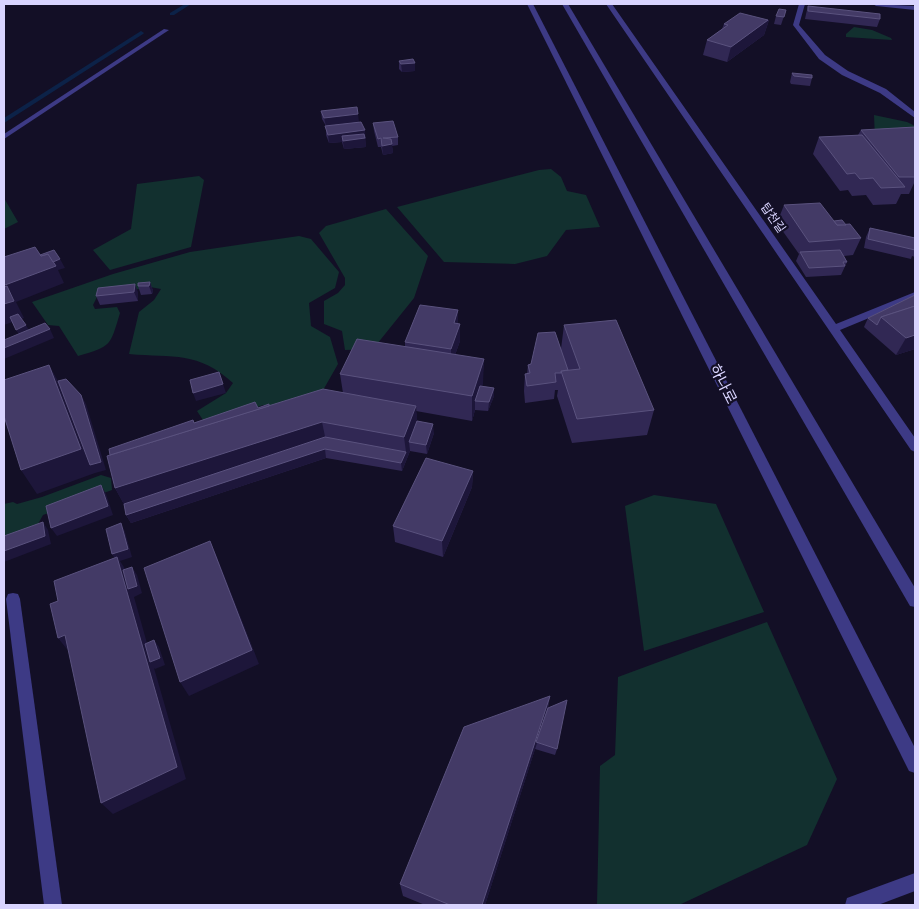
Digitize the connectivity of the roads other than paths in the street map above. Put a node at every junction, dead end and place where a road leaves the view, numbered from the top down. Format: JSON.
{"nodes":[{"id":1,"x":530,"y":4,"type":"edge"},
{"id":2,"x":565,"y":4,"type":"edge"},
{"id":3,"x":609,"y":4,"type":"edge"},
{"id":4,"x":802,"y":4,"type":"edge"},
{"id":5,"x":876,"y":4,"type":"edge"},
{"id":6,"x":915,"y":8,"type":"edge"},
{"id":7,"x":166,"y":30,"type":"dead end"},
{"id":8,"x":915,"y":116,"type":"edge"},
{"id":9,"x":4,"y":137,"type":"edge"},
{"id":10,"x":915,"y":294,"type":"edge"},
{"id":11,"x":834,"y":329,"type":"junction"},
{"id":12,"x":915,"y":448,"type":"edge"},
{"id":13,"x":13,"y":598,"type":"dead end"},
{"id":14,"x":915,"y":602,"type":"edge"},
{"id":15,"x":915,"y":765,"type":"edge"},
{"id":16,"x":915,"y":882,"type":"edge"},
{"id":17,"x":53,"y":905,"type":"edge"},
{"id":18,"x":854,"y":905,"type":"edge"}],
"edges":[{"from":1,"to":15,"type":"street","name":"하나로"},
{"from":2,"to":14,"type":"street"},
{"from":3,"to":11,"type":"street","name":"탑천길"},
{"from":4,"to":8,"type":"street"},
{"from":5,"to":6,"type":"street"},
{"from":7,"to":9,"type":"street"},
{"from":10,"to":11,"type":"street"},
{"from":11,"to":12,"type":"street","name":"탑천길"},
{"from":13,"to":17,"type":"street"},
{"from":16,"to":18,"type":"street"}]}
